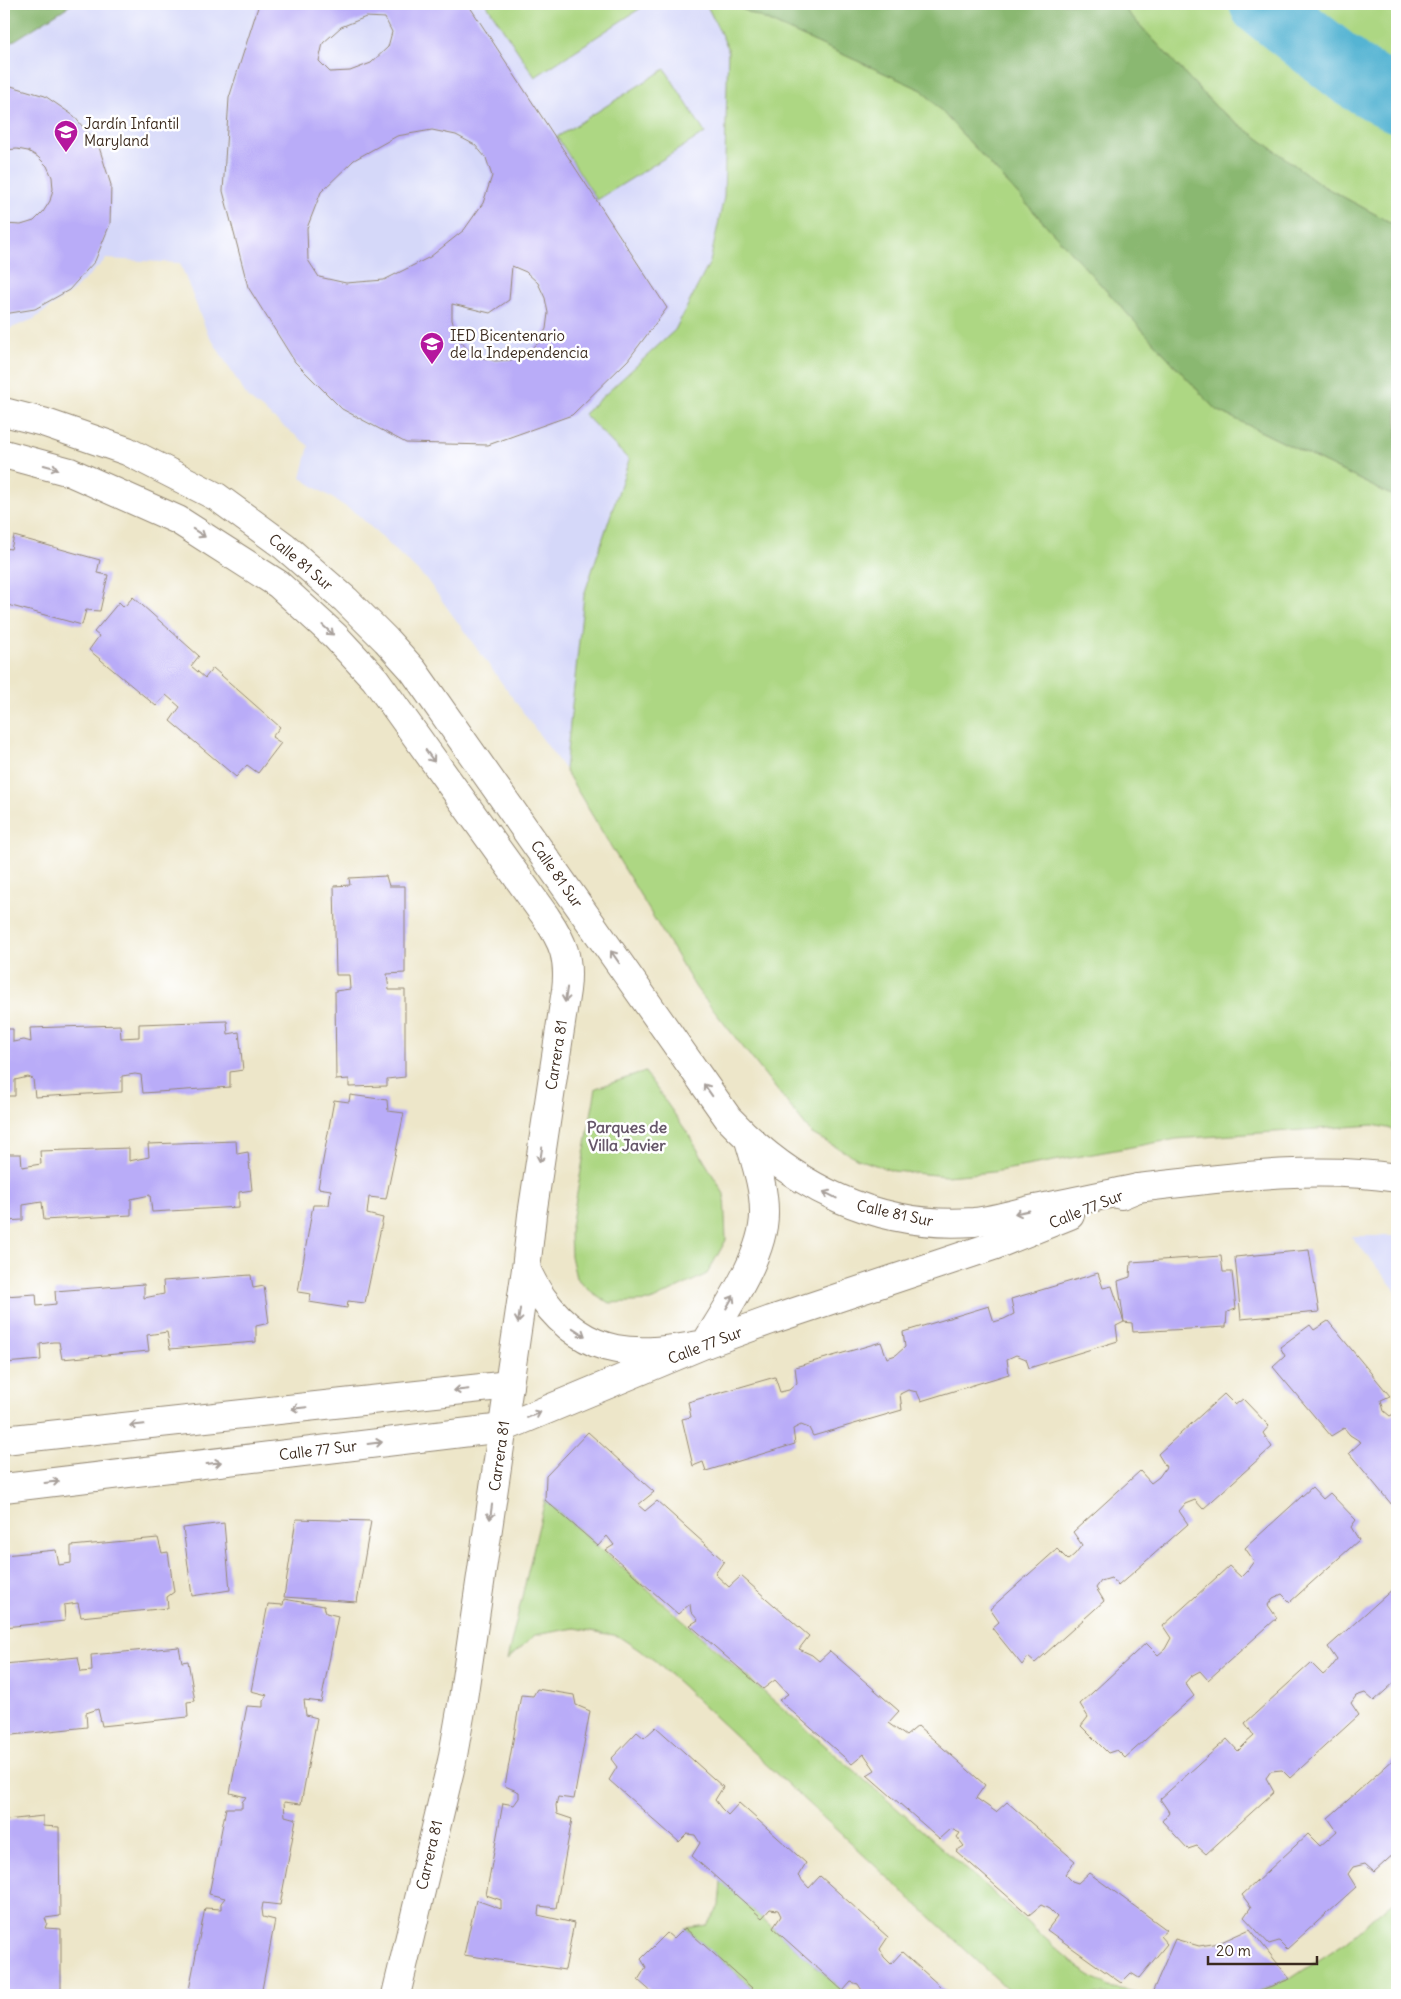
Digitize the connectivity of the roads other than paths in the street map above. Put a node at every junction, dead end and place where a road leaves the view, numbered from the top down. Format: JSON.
{"nodes":[{"id":1,"x":4,"y":412,"type":"edge"},
{"id":2,"x":4,"y":454,"type":"edge"},
{"id":3,"x":749,"y":1140,"type":"junction"},
{"id":4,"x":1397,"y":1178,"type":"edge"},
{"id":5,"x":1138,"y":1188,"type":"junction"},
{"id":6,"x":526,"y":1269,"type":"junction"},
{"id":7,"x":705,"y":1344,"type":"junction"},
{"id":8,"x":509,"y":1385,"type":"junction"},
{"id":9,"x":503,"y":1428,"type":"junction"},
{"id":10,"x":4,"y":1440,"type":"edge"},
{"id":11,"x":4,"y":1488,"type":"edge"},
{"id":12,"x":396,"y":1995,"type":"edge"}],
"edges":[{"from":3,"to":1,"type":"street","name":"Calle 81 Sur","one_way":true},
{"from":2,"to":6,"type":"street","name":"Carrera 81","one_way":true},
{"from":5,"to":3,"type":"street","name":"Calle 81 Sur","one_way":true},
{"from":7,"to":3,"type":"street","one_way":true},
{"from":4,"to":5,"type":"street","name":"Calle 77 Sur"},
{"from":5,"to":7,"type":"street","name":"Calle 77 Sur"},
{"from":6,"to":7,"type":"street","one_way":true},
{"from":6,"to":8,"type":"street","name":"Carrera 81","one_way":true},
{"from":9,"to":7,"type":"street","name":"Calle 77 Sur","one_way":true},
{"from":8,"to":9,"type":"street","name":"Carrera 81"},
{"from":8,"to":10,"type":"street","one_way":true},
{"from":11,"to":9,"type":"street","name":"Calle 77 Sur","one_way":true},
{"from":9,"to":12,"type":"street","name":"Carrera 81","one_way":true}]}
